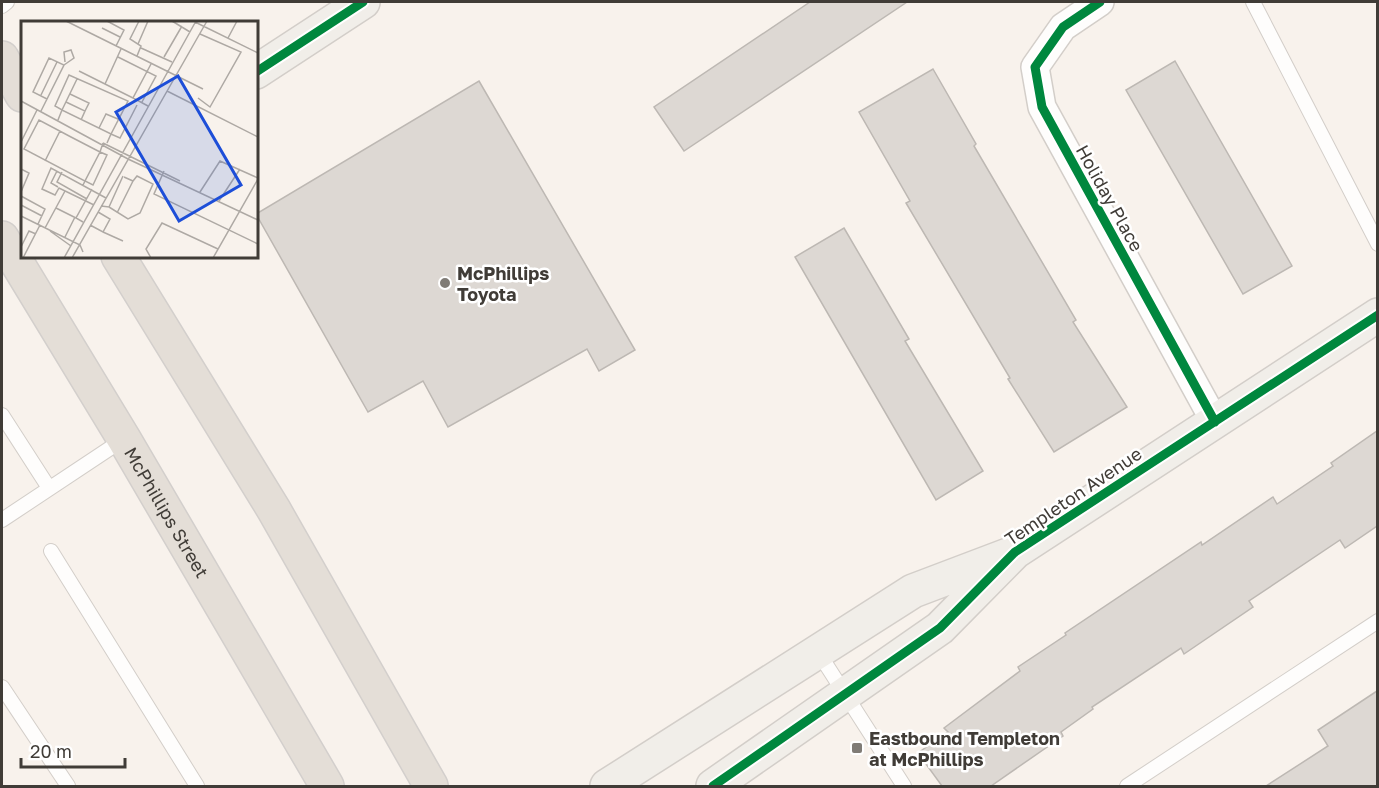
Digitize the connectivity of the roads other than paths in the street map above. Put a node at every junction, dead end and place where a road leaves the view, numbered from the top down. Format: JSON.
{"nodes":[{"id":1,"x":7,"y":2,"type":"edge"},
{"id":2,"x":363,"y":2,"type":"edge"},
{"id":3,"x":1100,"y":2,"type":"edge"},
{"id":4,"x":1253,"y":2,"type":"edge"},
{"id":5,"x":2,"y":6,"type":"edge"},
{"id":6,"x":2,"y":58,"type":"edge"},
{"id":7,"x":258,"y":71,"type":"edge"},
{"id":8,"x":21,"y":93,"type":"edge"},
{"id":9,"x":2,"y":238,"type":"edge"},
{"id":10,"x":1377,"y":244,"type":"edge"},
{"id":11,"x":119,"y":258,"type":"edge"},
{"id":12,"x":1377,"y":315,"type":"edge"},
{"id":13,"x":2,"y":415,"type":"edge"},
{"id":14,"x":1215,"y":422,"type":"junction"},
{"id":15,"x":124,"y":439,"type":"junction"},
{"id":16,"x":49,"y":488,"type":"junction"},
{"id":17,"x":2,"y":520,"type":"edge"},
{"id":18,"x":51,"y":551,"type":"dead end"},
{"id":19,"x":1015,"y":552,"type":"junction"},
{"id":20,"x":1377,"y":621,"type":"edge"},
{"id":21,"x":818,"y":651,"type":"junction"},
{"id":22,"x":2,"y":687,"type":"edge"},
{"id":23,"x":846,"y":695,"type":"junction"},
{"id":24,"x":68,"y":786,"type":"edge"},
{"id":25,"x":197,"y":786,"type":"edge"},
{"id":26,"x":327,"y":786,"type":"edge"},
{"id":27,"x":431,"y":786,"type":"edge"},
{"id":28,"x":607,"y":786,"type":"edge"},
{"id":29,"x":713,"y":786,"type":"edge"},
{"id":30,"x":904,"y":786,"type":"edge"},
{"id":31,"x":1127,"y":786,"type":"edge"}],
"edges":[{"from":1,"to":5,"type":"lane"},
{"from":2,"to":7,"type":"street"},
{"from":3,"to":14,"type":"street","name":"Holiday Place"},
{"from":4,"to":10,"type":"lane"},
{"from":6,"to":8,"type":"main road"},
{"from":9,"to":15,"type":"main road","name":"McPhillips Street"},
{"from":11,"to":27,"type":"main road"},
{"from":12,"to":14,"type":"street","name":"Templeton Avenue"},
{"from":13,"to":16,"type":"lane"},
{"from":14,"to":19,"type":"street","name":"Templeton Avenue"},
{"from":15,"to":16,"type":"lane"},
{"from":15,"to":26,"type":"main road","name":"McPhillips Street"},
{"from":16,"to":17,"type":"lane"},
{"from":18,"to":25,"type":"lane"},
{"from":19,"to":21,"type":"street","name":"Templeton Avenue"},
{"from":19,"to":23,"type":"street","name":"Templeton Avenue"},
{"from":20,"to":31,"type":"lane"},
{"from":21,"to":23,"type":"lane"},
{"from":21,"to":28,"type":"street","name":"Templeton Avenue"},
{"from":22,"to":24,"type":"lane"},
{"from":23,"to":29,"type":"street","name":"Templeton Avenue"},
{"from":23,"to":30,"type":"lane"}]}
